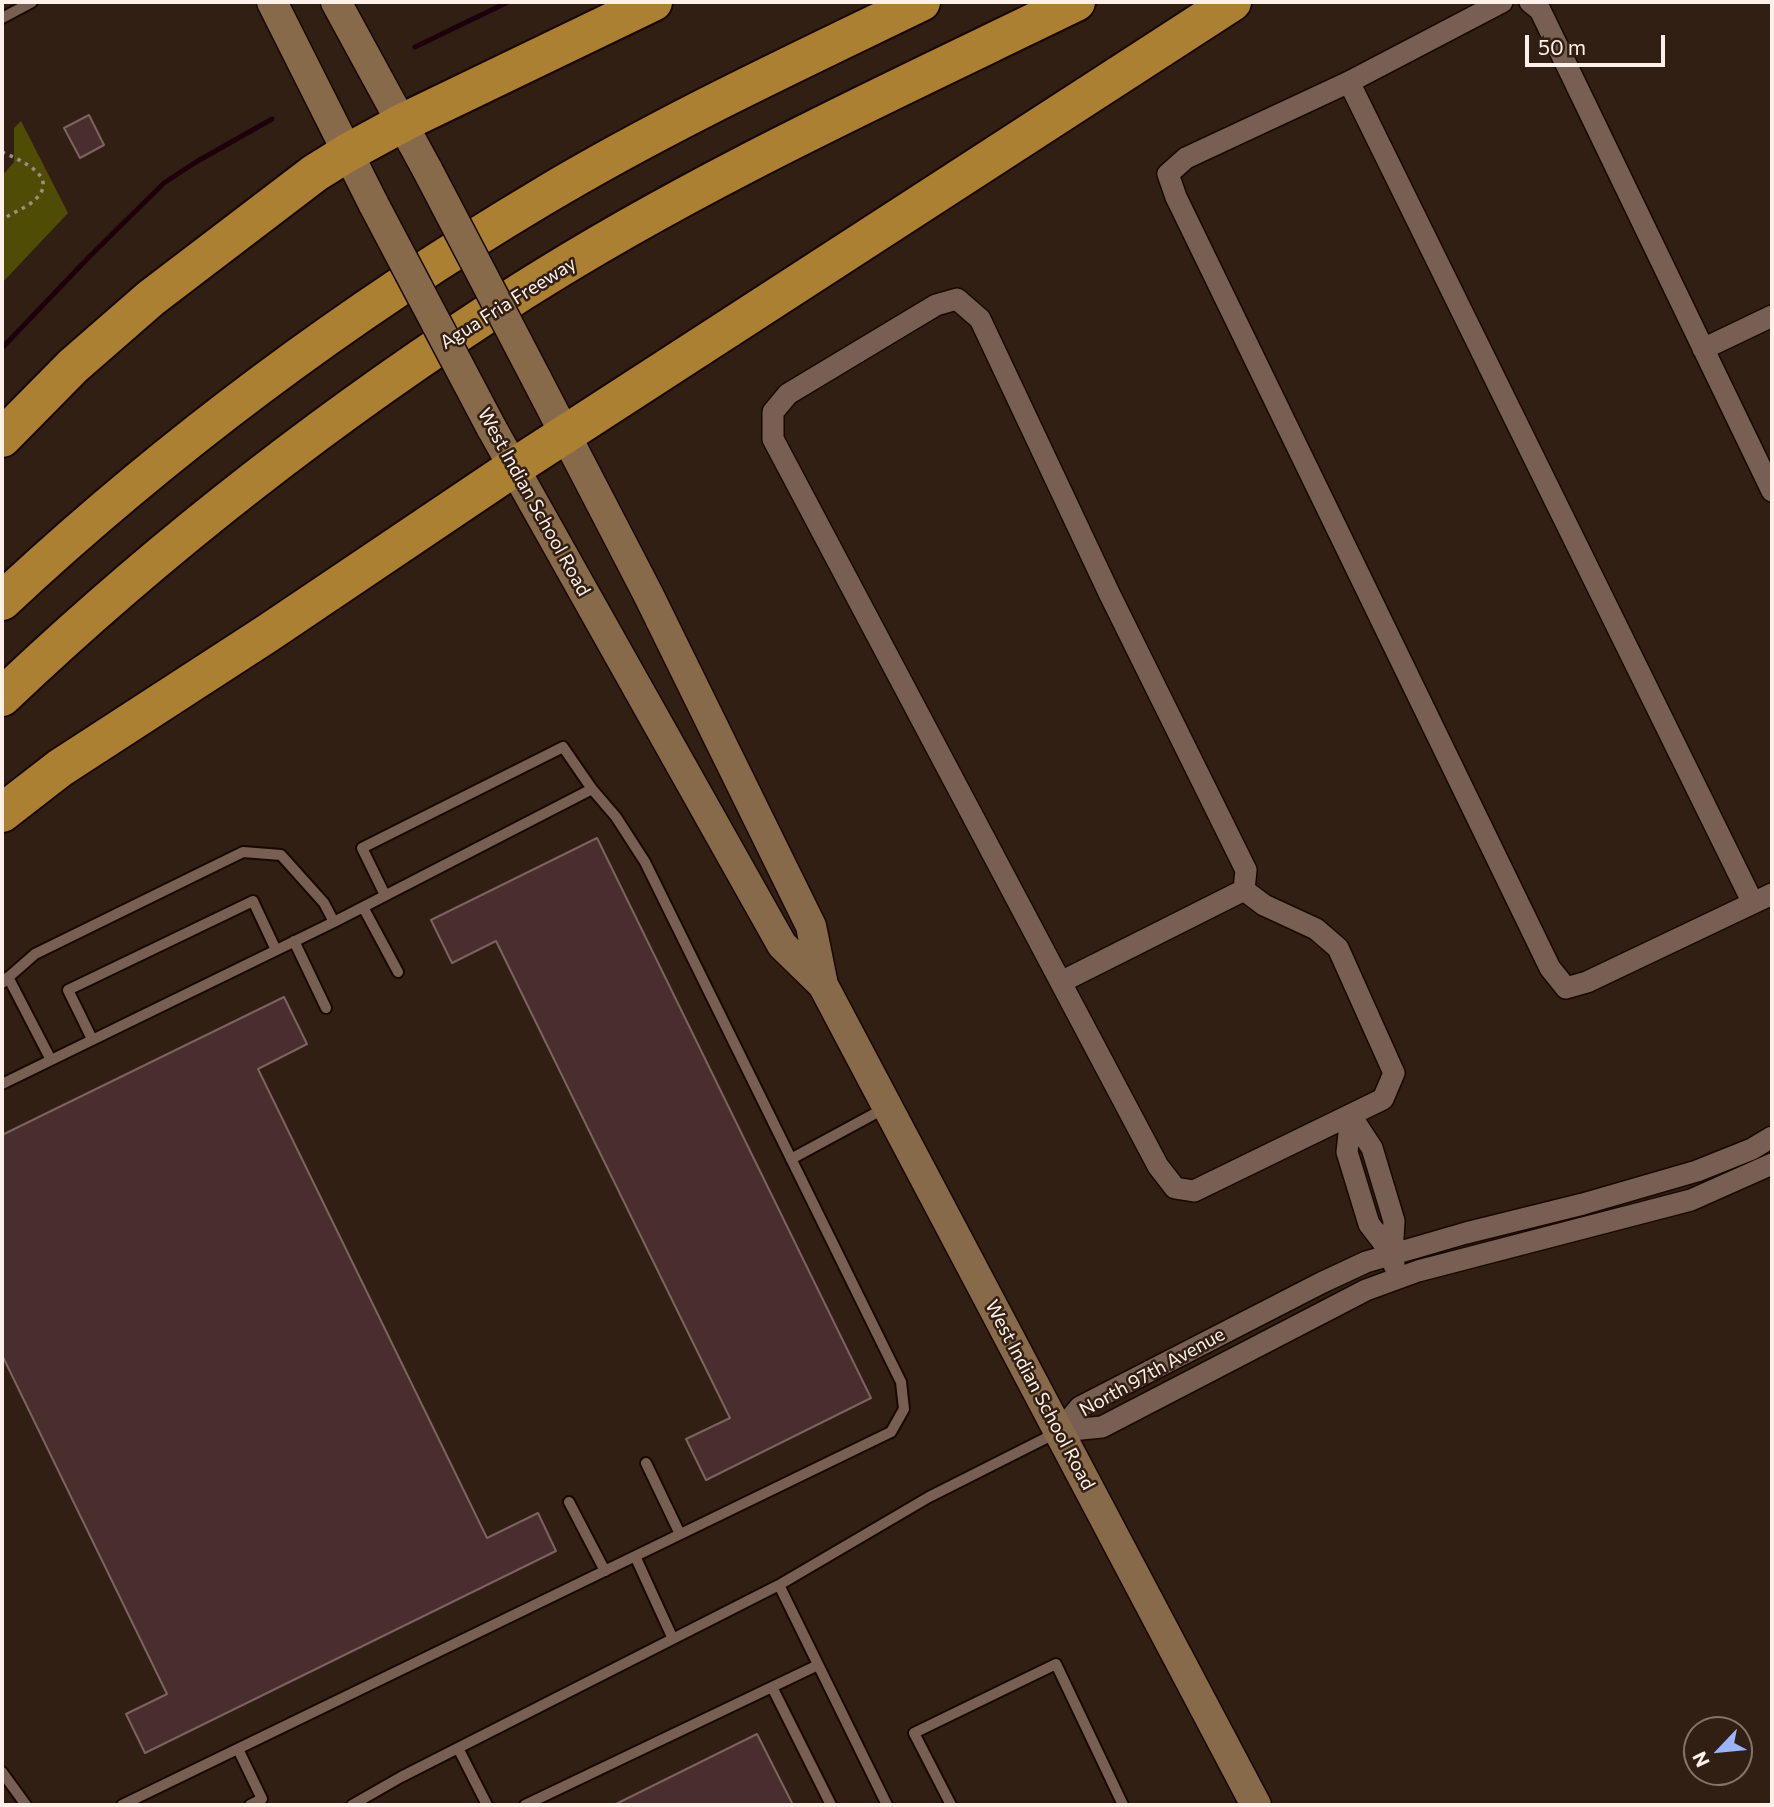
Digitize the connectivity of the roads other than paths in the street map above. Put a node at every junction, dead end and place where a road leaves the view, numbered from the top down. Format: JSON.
{"nodes":[{"id":1,"x":32,"y":2,"type":"edge"},
{"id":2,"x":272,"y":2,"type":"edge"},
{"id":3,"x":336,"y":2,"type":"edge"},
{"id":4,"x":653,"y":2,"type":"edge"},
{"id":5,"x":921,"y":2,"type":"edge"},
{"id":6,"x":1076,"y":2,"type":"edge"},
{"id":7,"x":1231,"y":2,"type":"edge"},
{"id":8,"x":1503,"y":2,"type":"edge"},
{"id":9,"x":1530,"y":2,"type":"edge"},
{"id":10,"x":2,"y":18,"type":"edge"},
{"id":11,"x":1349,"y":82,"type":"junction"},
{"id":12,"x":404,"y":122,"type":"junction"},
{"id":13,"x":347,"y":153,"type":"junction"},
{"id":14,"x":1772,"y":316,"type":"edge"},
{"id":15,"x":1703,"y":349,"type":"junction"},
{"id":16,"x":565,"y":434,"type":"junction"},
{"id":17,"x":2,"y":438,"type":"edge"},
{"id":18,"x":513,"y":468,"type":"junction"},
{"id":19,"x":1772,"y":491,"type":"edge"},
{"id":20,"x":2,"y":601,"type":"edge"},
{"id":21,"x":2,"y":696,"type":"edge"},
{"id":22,"x":592,"y":789,"type":"junction"},
{"id":23,"x":2,"y":813,"type":"edge"},
{"id":24,"x":1244,"y":890,"type":"junction"},
{"id":25,"x":1772,"y":894,"type":"edge"},
{"id":26,"x":385,"y":895,"type":"junction"},
{"id":27,"x":1753,"y":903,"type":"junction"},
{"id":28,"x":363,"y":906,"type":"junction"},
{"id":29,"x":334,"y":922,"type":"junction"},
{"id":30,"x":294,"y":941,"type":"junction"},
{"id":31,"x":276,"y":950,"type":"junction"},
{"id":32,"x":398,"y":972,"type":"dead end"},
{"id":33,"x":5,"y":980,"type":"edge"},
{"id":34,"x":1061,"y":982,"type":"junction"},
{"id":35,"x":823,"y":985,"type":"junction"},
{"id":36,"x":326,"y":1008,"type":"dead end"},
{"id":37,"x":92,"y":1039,"type":"junction"},
{"id":38,"x":51,"y":1060,"type":"junction"},
{"id":39,"x":2,"y":1084,"type":"edge"},
{"id":40,"x":887,"y":1107,"type":"junction"},
{"id":41,"x":1351,"y":1116,"type":"junction"},
{"id":42,"x":1772,"y":1137,"type":"edge"},
{"id":43,"x":1752,"y":1149,"type":"junction"},
{"id":44,"x":791,"y":1159,"type":"junction"},
{"id":45,"x":1765,"y":1168,"type":"edge"},
{"id":46,"x":1392,"y":1254,"type":"junction"},
{"id":47,"x":1396,"y":1279,"type":"junction"},
{"id":48,"x":1060,"y":1431,"type":"junction"},
{"id":49,"x":646,"y":1464,"type":"dead end"},
{"id":50,"x":569,"y":1502,"type":"dead end"},
{"id":51,"x":680,"y":1534,"type":"junction"},
{"id":52,"x":635,"y":1556,"type":"junction"},
{"id":53,"x":605,"y":1571,"type":"junction"},
{"id":54,"x":779,"y":1585,"type":"junction"},
{"id":55,"x":673,"y":1639,"type":"junction"},
{"id":56,"x":818,"y":1665,"type":"junction"},
{"id":57,"x":772,"y":1687,"type":"junction"},
{"id":58,"x":458,"y":1748,"type":"junction"},
{"id":59,"x":238,"y":1749,"type":"junction"},
{"id":60,"x":2,"y":1772,"type":"edge"},
{"id":61,"x":26,"y":1805,"type":"edge"},
{"id":62,"x":125,"y":1805,"type":"edge"},
{"id":63,"x":250,"y":1805,"type":"edge"},
{"id":64,"x":352,"y":1805,"type":"edge"},
{"id":65,"x":487,"y":1805,"type":"edge"},
{"id":66,"x":525,"y":1805,"type":"edge"},
{"id":67,"x":831,"y":1805,"type":"edge"},
{"id":68,"x":887,"y":1805,"type":"edge"},
{"id":69,"x":951,"y":1805,"type":"edge"},
{"id":70,"x":1123,"y":1805,"type":"edge"},
{"id":71,"x":1256,"y":1805,"type":"edge"}],
"edges":[{"from":1,"to":10,"type":"lane"},
{"from":2,"to":13,"type":"main road","name":"West Indian School Road"},
{"from":3,"to":12,"type":"main road","name":"West Indian School Road"},
{"from":4,"to":12,"type":"highway"},
{"from":5,"to":20,"type":"highway"},
{"from":6,"to":21,"type":"highway","name":"Agua Fria Freeway"},
{"from":7,"to":16,"type":"highway"},
{"from":8,"to":11,"type":"street"},
{"from":9,"to":15,"type":"street"},
{"from":11,"to":27,"type":"street"},
{"from":11,"to":27,"type":"street"},
{"from":12,"to":13,"type":"highway"},
{"from":12,"to":16,"type":"main road","name":"West Indian School Road","bridge":true},
{"from":13,"to":17,"type":"highway"},
{"from":13,"to":18,"type":"main road","name":"West Indian School Road","bridge":true},
{"from":14,"to":15,"type":"street"},
{"from":15,"to":19,"type":"street"},
{"from":16,"to":18,"type":"highway"},
{"from":16,"to":35,"type":"main road","name":"West Indian School Road"},
{"from":18,"to":23,"type":"highway"},
{"from":18,"to":35,"type":"main road","name":"West Indian School Road"},
{"from":22,"to":26,"type":"lane"},
{"from":22,"to":26,"type":"lane"},
{"from":22,"to":44,"type":"lane"},
{"from":24,"to":34,"type":"street"},
{"from":24,"to":34,"type":"street"},
{"from":24,"to":41,"type":"street"},
{"from":25,"to":27,"type":"street"},
{"from":26,"to":28,"type":"lane"},
{"from":28,"to":29,"type":"lane"},
{"from":28,"to":32,"type":"lane"},
{"from":29,"to":30,"type":"lane"},
{"from":29,"to":33,"type":"lane"},
{"from":30,"to":31,"type":"lane"},
{"from":30,"to":36,"type":"lane"},
{"from":31,"to":37,"type":"lane"},
{"from":31,"to":37,"type":"lane"},
{"from":33,"to":38,"type":"lane"},
{"from":34,"to":41,"type":"street"},
{"from":35,"to":40,"type":"main road","name":"West Indian School Road"},
{"from":37,"to":38,"type":"lane"},
{"from":38,"to":39,"type":"lane"},
{"from":40,"to":44,"type":"lane"},
{"from":40,"to":48,"type":"main road","name":"West Indian School Road"},
{"from":41,"to":46,"type":"street"},
{"from":42,"to":43,"type":"street","name":"North 97th Avenue"},
{"from":43,"to":45,"type":"street"},
{"from":43,"to":46,"type":"street","name":"North 97th Avenue"},
{"from":44,"to":51,"type":"lane"},
{"from":45,"to":47,"type":"street","name":"North 97th Avenue"},
{"from":46,"to":47,"type":"street"},
{"from":46,"to":48,"type":"street","name":"North 97th Avenue"},
{"from":47,"to":48,"type":"street","name":"North 97th Avenue"},
{"from":48,"to":54,"type":"lane"},
{"from":48,"to":71,"type":"main road","name":"West Indian School Road"},
{"from":49,"to":51,"type":"lane"},
{"from":50,"to":53,"type":"lane"},
{"from":51,"to":52,"type":"lane"},
{"from":52,"to":53,"type":"lane"},
{"from":52,"to":55,"type":"lane"},
{"from":53,"to":59,"type":"lane"},
{"from":54,"to":55,"type":"lane"},
{"from":54,"to":56,"type":"lane"},
{"from":55,"to":58,"type":"lane"},
{"from":56,"to":57,"type":"lane"},
{"from":56,"to":68,"type":"lane"},
{"from":57,"to":66,"type":"lane"},
{"from":57,"to":67,"type":"lane"},
{"from":58,"to":64,"type":"lane"},
{"from":58,"to":65,"type":"lane"},
{"from":59,"to":62,"type":"lane"},
{"from":59,"to":63,"type":"lane"},
{"from":60,"to":61,"type":"lane"},
{"from":69,"to":70,"type":"lane"}]}
